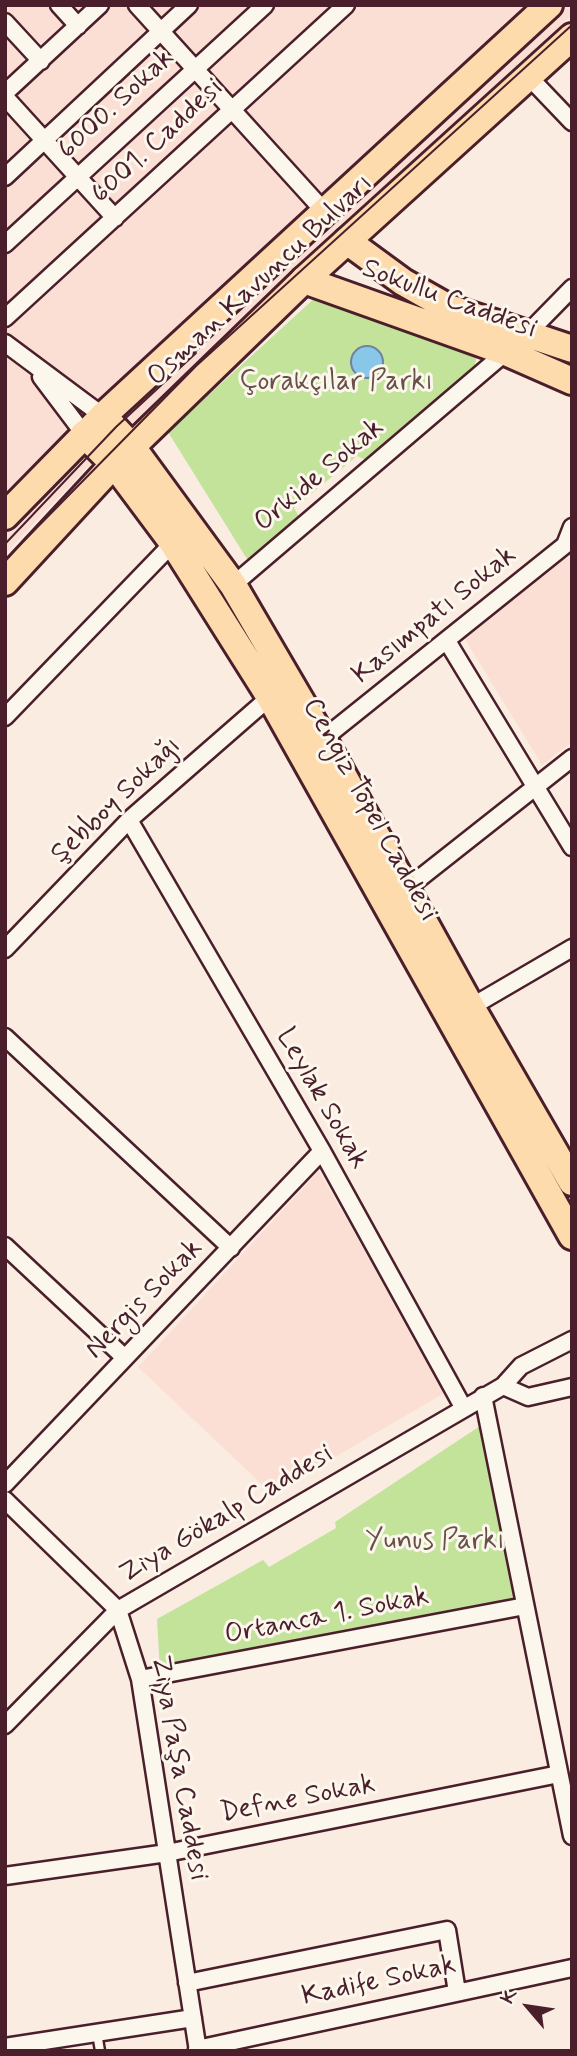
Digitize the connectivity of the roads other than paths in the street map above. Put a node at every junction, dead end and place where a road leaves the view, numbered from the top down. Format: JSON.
{"nodes":[{"id":1,"x":59,"y":5,"type":"edge"},
{"id":2,"x":100,"y":5,"type":"edge"},
{"id":3,"x":136,"y":5,"type":"edge"},
{"id":4,"x":190,"y":5,"type":"edge"},
{"id":5,"x":265,"y":5,"type":"edge"},
{"id":6,"x":346,"y":5,"type":"edge"},
{"id":7,"x":549,"y":5,"type":"edge"},
{"id":8,"x":5,"y":22,"type":"edge"},
{"id":9,"x":78,"y":26,"type":"junction"},
{"id":10,"x":161,"y":32,"type":"junction"},
{"id":11,"x":572,"y":37,"type":"edge"},
{"id":12,"x":40,"y":61,"type":"junction"},
{"id":13,"x":195,"y":69,"type":"junction"},
{"id":14,"x":529,"y":77,"type":"junction"},
{"id":15,"x":5,"y":95,"type":"edge"},
{"id":16,"x":232,"y":110,"type":"junction"},
{"id":17,"x":572,"y":122,"type":"edge"},
{"id":18,"x":44,"y":140,"type":"junction"},
{"id":19,"x":5,"y":177,"type":"edge"},
{"id":20,"x":78,"y":177,"type":"junction"},
{"id":21,"x":323,"y":210,"type":"junction"},
{"id":22,"x":115,"y":218,"type":"junction"},
{"id":23,"x":347,"y":241,"type":"junction"},
{"id":24,"x":5,"y":244,"type":"edge"},
{"id":25,"x":304,"y":280,"type":"junction"},
{"id":26,"x":572,"y":288,"type":"edge"},
{"id":27,"x":5,"y":318,"type":"edge"},
{"id":28,"x":528,"y":333,"type":"junction"},
{"id":29,"x":5,"y":342,"type":"edge"},
{"id":30,"x":572,"y":349,"type":"edge"},
{"id":31,"x":506,"y":352,"type":"junction"},
{"id":32,"x":31,"y":364,"type":"junction"},
{"id":33,"x":572,"y":381,"type":"edge"},
{"id":34,"x":94,"y":425,"type":"junction"},
{"id":35,"x":123,"y":456,"type":"junction"},
{"id":36,"x":5,"y":516,"type":"edge"},
{"id":37,"x":572,"y":527,"type":"edge"},
{"id":38,"x":173,"y":543,"type":"junction"},
{"id":39,"x":568,"y":546,"type":"edge"},
{"id":40,"x":5,"y":582,"type":"edge"},
{"id":41,"x":233,"y":585,"type":"junction"},
{"id":42,"x":447,"y":641,"type":"junction"},
{"id":43,"x":270,"y":697,"type":"junction"},
{"id":44,"x":5,"y":717,"type":"edge"},
{"id":45,"x":323,"y":739,"type":"junction"},
{"id":46,"x":572,"y":758,"type":"edge"},
{"id":47,"x":537,"y":786,"type":"junction"},
{"id":48,"x":129,"y":820,"type":"junction"},
{"id":49,"x":572,"y":847,"type":"edge"},
{"id":50,"x":406,"y":889,"type":"junction"},
{"id":51,"x":572,"y":948,"type":"edge"},
{"id":52,"x":5,"y":949,"type":"edge"},
{"id":53,"x":471,"y":1007,"type":"junction"},
{"id":54,"x":5,"y":1037,"type":"edge"},
{"id":55,"x":322,"y":1151,"type":"junction"},
{"id":56,"x":571,"y":1178,"type":"edge"},
{"id":57,"x":572,"y":1236,"type":"edge"},
{"id":58,"x":5,"y":1246,"type":"edge"},
{"id":59,"x":231,"y":1248,"type":"junction"},
{"id":60,"x":572,"y":1340,"type":"edge"},
{"id":61,"x":125,"y":1358,"type":"junction"},
{"id":62,"x":503,"y":1386,"type":"junction"},
{"id":63,"x":572,"y":1387,"type":"edge"},
{"id":64,"x":483,"y":1396,"type":"junction"},
{"id":65,"x":463,"y":1407,"type":"junction"},
{"id":66,"x":5,"y":1484,"type":"edge"},
{"id":67,"x":5,"y":1500,"type":"edge"},
{"id":68,"x":525,"y":1606,"type":"junction"},
{"id":69,"x":118,"y":1610,"type":"junction"},
{"id":70,"x":140,"y":1679,"type":"junction"},
{"id":71,"x":5,"y":1726,"type":"edge"},
{"id":72,"x":559,"y":1774,"type":"junction"},
{"id":73,"x":572,"y":1836,"type":"edge"},
{"id":74,"x":167,"y":1853,"type":"junction"},
{"id":75,"x":5,"y":1876,"type":"edge"},
{"id":76,"x":572,"y":1968,"type":"edge"},
{"id":77,"x":187,"y":1983,"type":"junction"},
{"id":78,"x":457,"y":1992,"type":"junction"},
{"id":79,"x":193,"y":2018,"type":"junction"},
{"id":80,"x":97,"y":2033,"type":"junction"},
{"id":81,"x":5,"y":2047,"type":"edge"},
{"id":82,"x":197,"y":2050,"type":"edge"},
{"id":83,"x":100,"y":2051,"type":"edge"}],
"edges":[{"from":1,"to":9,"type":"street"},
{"from":2,"to":9,"type":"street"},
{"from":3,"to":10,"type":"street"},
{"from":4,"to":10,"type":"street"},
{"from":5,"to":13,"type":"street","name":"6000. Sokak"},
{"from":6,"to":16,"type":"street","name":"6001. Caddesi"},
{"from":7,"to":21,"type":"main road","name":"Osman Kavuncu Bulvarı"},
{"from":8,"to":12,"type":"street"},
{"from":9,"to":12,"type":"street"},
{"from":10,"to":13,"type":"street"},
{"from":10,"to":18,"type":"street"},
{"from":11,"to":14,"type":"main road","name":"Osman Kavuncu Bulvarı"},
{"from":12,"to":15,"type":"street"},
{"from":13,"to":16,"type":"street"},
{"from":13,"to":20,"type":"street","name":"6000. Sokak"},
{"from":14,"to":17,"type":"street"},
{"from":14,"to":23,"type":"main road","name":"Osman Kavuncu Bulvarı"},
{"from":15,"to":18,"type":"street"},
{"from":16,"to":21,"type":"street"},
{"from":16,"to":22,"type":"street","name":"6001. Caddesi"},
{"from":18,"to":19,"type":"street"},
{"from":18,"to":20,"type":"street"},
{"from":20,"to":22,"type":"street"},
{"from":20,"to":24,"type":"street","name":"6000. Sokak"},
{"from":21,"to":34,"type":"main road","name":"Osman Kavuncu Bulvarı"},
{"from":22,"to":27,"type":"street","name":"6001. Caddesi"},
{"from":23,"to":25,"type":"main road","name":"Osman Kavuncu Bulvarı"},
{"from":23,"to":28,"type":"main road","name":"Sokullu Caddesi"},
{"from":25,"to":31,"type":"main road","name":"Sokullu Caddesi"},
{"from":25,"to":35,"type":"main road","name":"Osman Kavuncu Bulvarı"},
{"from":26,"to":28,"type":"street"},
{"from":28,"to":30,"type":"main road","name":"Sokullu Caddesi"},
{"from":29,"to":32,"type":"street"},
{"from":31,"to":33,"type":"main road","name":"Sokullu Caddesi"},
{"from":31,"to":41,"type":"street","name":"Orkide Sokak"},
{"from":32,"to":34,"type":"street"},
{"from":32,"to":34,"type":"street"},
{"from":34,"to":35,"type":"main road","name":"Cengiz Topel Caddesi"},
{"from":34,"to":36,"type":"main road","name":"Osman Kavuncu Bulvarı"},
{"from":35,"to":38,"type":"main road","name":"Cengiz Topel Caddesi"},
{"from":35,"to":40,"type":"main road","name":"Osman Kavuncu Bulvarı"},
{"from":35,"to":41,"type":"main road","name":"Cengiz Topel Caddesi"},
{"from":37,"to":39,"type":"street","name":"Kasımpatı Sokak"},
{"from":38,"to":43,"type":"main road","name":"Cengiz Topel Caddesi"},
{"from":38,"to":44,"type":"street"},
{"from":39,"to":42,"type":"street","name":"Kasımpatı Sokak"},
{"from":41,"to":45,"type":"main road","name":"Cengiz Topel Caddesi"},
{"from":42,"to":45,"type":"street","name":"Kasımpatı Sokak"},
{"from":42,"to":47,"type":"street"},
{"from":43,"to":48,"type":"street","name":"Şebboy Sokağı"},
{"from":43,"to":57,"type":"main road","name":"Cengiz Topel Caddesi"},
{"from":45,"to":50,"type":"main road","name":"Cengiz Topel Caddesi"},
{"from":46,"to":47,"type":"street"},
{"from":47,"to":49,"type":"street"},
{"from":47,"to":50,"type":"street"},
{"from":48,"to":52,"type":"street","name":"Şebboy Sokağı"},
{"from":48,"to":55,"type":"street","name":"Leylak Sokak"},
{"from":50,"to":53,"type":"main road","name":"Cengiz Topel Caddesi"},
{"from":51,"to":53,"type":"street"},
{"from":53,"to":56,"type":"main road","name":"Cengiz Topel Caddesi"},
{"from":54,"to":59,"type":"street"},
{"from":55,"to":59,"type":"street","name":"Nergis Sokak"},
{"from":55,"to":65,"type":"street","name":"Leylak Sokak"},
{"from":58,"to":61,"type":"street"},
{"from":59,"to":61,"type":"street","name":"Nergis Sokak"},
{"from":60,"to":62,"type":"street","name":"Ziya Gökalp Caddesi"},
{"from":61,"to":66,"type":"street","name":"Nergis Sokak"},
{"from":62,"to":63,"type":"street"},
{"from":62,"to":64,"type":"street","name":"Ziya Gökalp Caddesi"},
{"from":64,"to":65,"type":"street","name":"Ziya Gökalp Caddesi"},
{"from":64,"to":68,"type":"street"},
{"from":65,"to":69,"type":"street","name":"Ziya Gökalp Caddesi"},
{"from":67,"to":69,"type":"street","name":"Ziya Paşa Caddesi"},
{"from":68,"to":70,"type":"street","name":"Ortanca 1. Sokak"},
{"from":68,"to":72,"type":"street"},
{"from":69,"to":70,"type":"street","name":"Ziya Paşa Caddesi"},
{"from":69,"to":71,"type":"street","name":"Ziya Gökalp Caddesi"},
{"from":70,"to":74,"type":"street","name":"Ziya Paşa Caddesi"},
{"from":72,"to":73,"type":"street"},
{"from":72,"to":74,"type":"street","name":"Defne Sokak"},
{"from":74,"to":75,"type":"street","name":"Defne Sokak"},
{"from":74,"to":77,"type":"street","name":"Ziya Paşa Caddesi"},
{"from":76,"to":78,"type":"street","name":"Kadife Sokak"},
{"from":77,"to":78,"type":"street"},
{"from":77,"to":79,"type":"street","name":"Ziya Paşa Caddesi"},
{"from":78,"to":82,"type":"street","name":"Kadife Sokak"},
{"from":79,"to":80,"type":"street"},
{"from":79,"to":82,"type":"street","name":"Ziya Paşa Caddesi"},
{"from":80,"to":81,"type":"street"},
{"from":80,"to":83,"type":"lane"}]}
